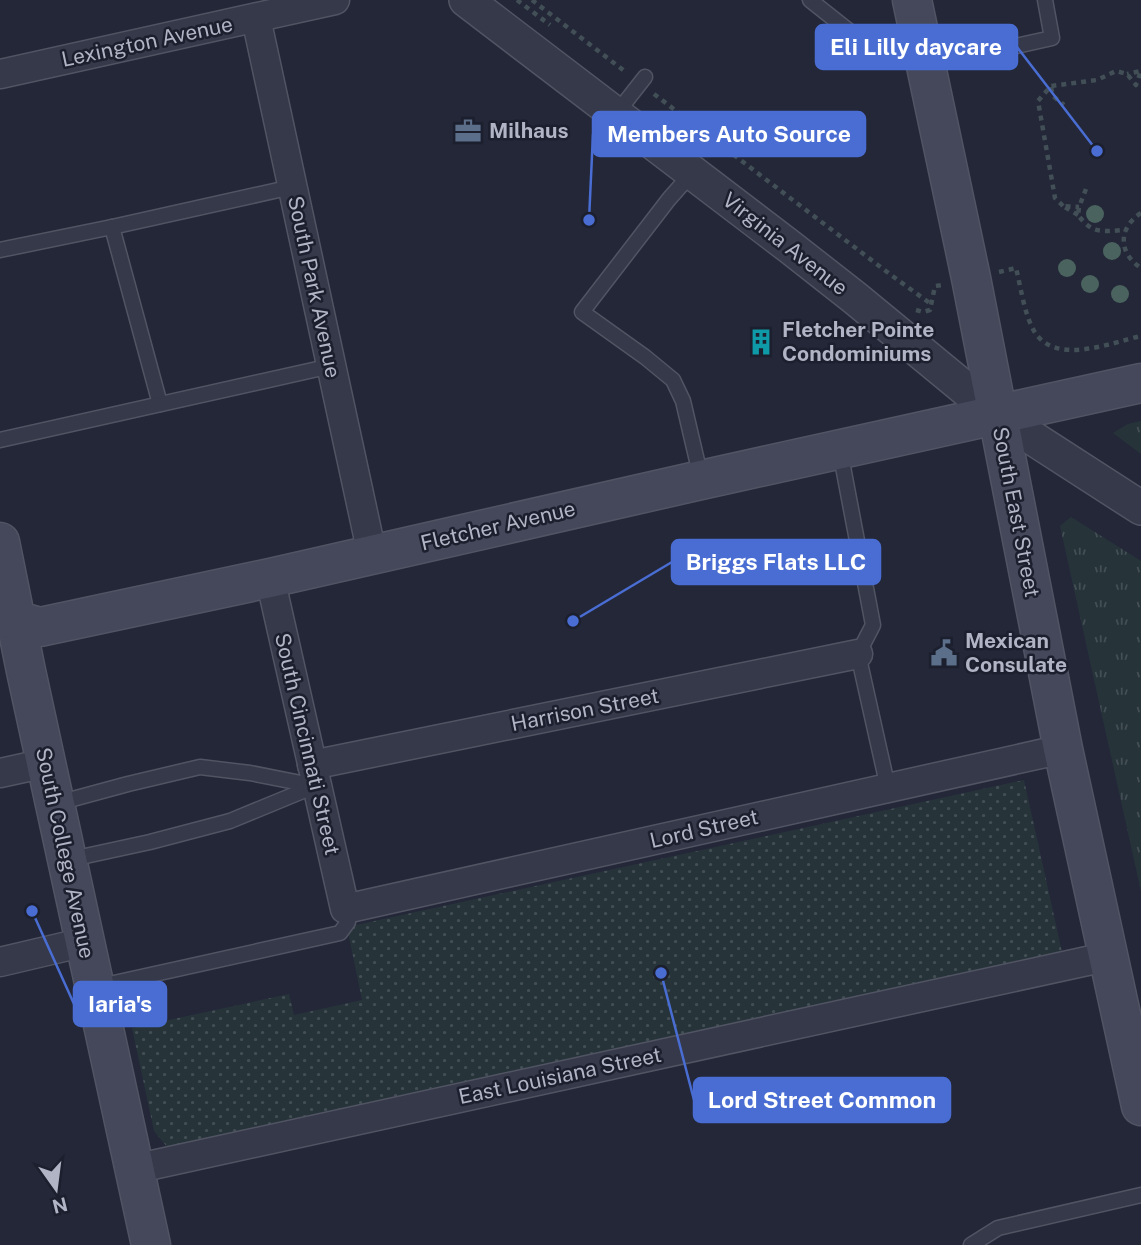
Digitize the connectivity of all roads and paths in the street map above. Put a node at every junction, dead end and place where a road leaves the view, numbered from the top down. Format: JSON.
{"nodes":[{"id":1,"x":335,"y":0,"type":"edge"},
{"id":2,"x":466,"y":0,"type":"edge"},
{"id":3,"x":532,"y":0,"type":"edge"},
{"id":4,"x":810,"y":0,"type":"edge"},
{"id":5,"x":912,"y":0,"type":"edge"},
{"id":6,"x":1045,"y":0,"type":"edge"},
{"id":7,"x":256,"y":19,"type":"junction"},
{"id":8,"x":926,"y":66,"type":"junction"},
{"id":9,"x":1141,"y":71,"type":"edge"},
{"id":10,"x":0,"y":74,"type":"edge"},
{"id":11,"x":1127,"y":74,"type":"junction"},
{"id":12,"x":642,"y":80,"type":"junction"},
{"id":13,"x":1051,"y":86,"type":"junction"},
{"id":14,"x":1064,"y":105,"type":"dead end"},
{"id":15,"x":616,"y":114,"type":"junction"},
{"id":16,"x":692,"y":173,"type":"junction"},
{"id":17,"x":292,"y":187,"type":"junction"},
{"id":18,"x":1086,"y":189,"type":"dead end"},
{"id":19,"x":1063,"y":206,"type":"junction"},
{"id":20,"x":1079,"y":206,"type":"junction"},
{"id":21,"x":1141,"y":213,"type":"edge"},
{"id":22,"x":1078,"y":215,"type":"junction"},
{"id":23,"x":112,"y":227,"type":"junction"},
{"id":24,"x":1126,"y":230,"type":"junction"},
{"id":25,"x":0,"y":250,"type":"edge"},
{"id":26,"x":1141,"y":268,"type":"edge"},
{"id":27,"x":971,"y":278,"type":"junction"},
{"id":28,"x":932,"y":304,"type":"dead end"},
{"id":29,"x":1141,"y":336,"type":"edge"},
{"id":30,"x":331,"y":366,"type":"junction"},
{"id":31,"x":1141,"y":383,"type":"edge"},
{"id":32,"x":160,"y":404,"type":"junction"},
{"id":33,"x":997,"y":415,"type":"junction"},
{"id":34,"x":0,"y":440,"type":"edge"},
{"id":35,"x":839,"y":450,"type":"junction"},
{"id":36,"x":701,"y":480,"type":"junction"},
{"id":37,"x":1141,"y":508,"type":"edge"},
{"id":38,"x":0,"y":542,"type":"edge"},
{"id":39,"x":372,"y":554,"type":"junction"},
{"id":40,"x":270,"y":578,"type":"junction"},
{"id":41,"x":8,"y":618,"type":"edge"},
{"id":42,"x":858,"y":654,"type":"junction"},
{"id":43,"x":1063,"y":749,"type":"junction"},
{"id":44,"x":46,"y":763,"type":"junction"},
{"id":45,"x":0,"y":774,"type":"edge"},
{"id":46,"x":314,"y":775,"type":"junction"},
{"id":47,"x":888,"y":788,"type":"junction"},
{"id":48,"x":54,"y":804,"type":"junction"},
{"id":49,"x":67,"y":860,"type":"junction"},
{"id":50,"x":345,"y":909,"type":"junction"},
{"id":51,"x":85,"y":942,"type":"junction"},
{"id":52,"x":1110,"y":956,"type":"junction"},
{"id":53,"x":0,"y":962,"type":"edge"},
{"id":54,"x":95,"y":988,"type":"junction"},
{"id":55,"x":1141,"y":1106,"type":"edge"},
{"id":56,"x":134,"y":1170,"type":"junction"},
{"id":57,"x":1141,"y":1195,"type":"edge"},
{"id":58,"x":150,"y":1245,"type":"edge"},
{"id":59,"x":971,"y":1245,"type":"edge"}],
"edges":[{"from":1,"to":7,"type":"street","name":"Lexington Avenue"},
{"from":2,"to":15,"type":"street","name":"Virginia Avenue"},
{"from":3,"to":12,"type":"path"},
{"from":4,"to":8,"type":"lane"},
{"from":5,"to":8,"type":"main road","name":"South East Street"},
{"from":6,"to":8,"type":"lane"},
{"from":7,"to":10,"type":"street","name":"Lexington Avenue"},
{"from":7,"to":17,"type":"street","name":"South Park Avenue"},
{"from":8,"to":27,"type":"main road","name":"South East Street"},
{"from":9,"to":11,"type":"path"},
{"from":9,"to":11,"type":"path"},
{"from":11,"to":13,"type":"path"},
{"from":12,"to":15,"type":"lane"},
{"from":12,"to":28,"type":"path"},
{"from":13,"to":14,"type":"path"},
{"from":13,"to":19,"type":"path"},
{"from":15,"to":16,"type":"street","name":"Virginia Avenue"},
{"from":16,"to":33,"type":"street","name":"Virginia Avenue"},
{"from":16,"to":36,"type":"lane"},
{"from":17,"to":23,"type":"lane"},
{"from":17,"to":30,"type":"street","name":"South Park Avenue"},
{"from":18,"to":20,"type":"path"},
{"from":19,"to":20,"type":"path"},
{"from":19,"to":22,"type":"path"},
{"from":20,"to":22,"type":"path"},
{"from":21,"to":24,"type":"path"},
{"from":22,"to":24,"type":"path"},
{"from":23,"to":25,"type":"lane"},
{"from":23,"to":32,"type":"lane"},
{"from":24,"to":26,"type":"path"},
{"from":27,"to":29,"type":"path"},
{"from":27,"to":33,"type":"main road","name":"South East Street"},
{"from":30,"to":32,"type":"lane"},
{"from":30,"to":39,"type":"street","name":"South Park Avenue"},
{"from":31,"to":33,"type":"main road","name":"Fletcher Avenue"},
{"from":32,"to":34,"type":"lane"},
{"from":33,"to":35,"type":"main road","name":"Fletcher Avenue"},
{"from":33,"to":37,"type":"street","name":"Virginia Avenue"},
{"from":33,"to":43,"type":"main road","name":"South East Street"},
{"from":35,"to":36,"type":"main road","name":"Fletcher Avenue"},
{"from":35,"to":42,"type":"lane"},
{"from":36,"to":39,"type":"main road","name":"Fletcher Avenue"},
{"from":38,"to":41,"type":"main road","name":"South College Avenue"},
{"from":39,"to":40,"type":"main road","name":"Fletcher Avenue"},
{"from":40,"to":41,"type":"main road","name":"Fletcher Avenue"},
{"from":40,"to":46,"type":"street","name":"South Cincinnati Street"},
{"from":41,"to":44,"type":"main road","name":"South College Avenue"},
{"from":42,"to":46,"type":"street","name":"Harrison Street"},
{"from":42,"to":47,"type":"lane"},
{"from":43,"to":47,"type":"street","name":"Lord Street"},
{"from":43,"to":52,"type":"main road","name":"South East Street"},
{"from":44,"to":45,"type":"street"},
{"from":44,"to":48,"type":"main road","name":"South College Avenue"},
{"from":46,"to":48,"type":"lane"},
{"from":46,"to":49,"type":"lane"},
{"from":46,"to":50,"type":"street","name":"South Cincinnati Street"},
{"from":47,"to":50,"type":"street","name":"Lord Street"},
{"from":48,"to":49,"type":"main road","name":"South College Avenue"},
{"from":49,"to":51,"type":"main road","name":"South College Avenue"},
{"from":50,"to":54,"type":"lane"},
{"from":51,"to":53,"type":"street"},
{"from":51,"to":54,"type":"main road","name":"South College Avenue"},
{"from":52,"to":55,"type":"main road","name":"South East Street"},
{"from":52,"to":56,"type":"street","name":"East Louisiana Street"},
{"from":54,"to":56,"type":"main road","name":"South College Avenue"},
{"from":56,"to":58,"type":"main road","name":"South College Avenue"},
{"from":57,"to":59,"type":"lane"}]}
